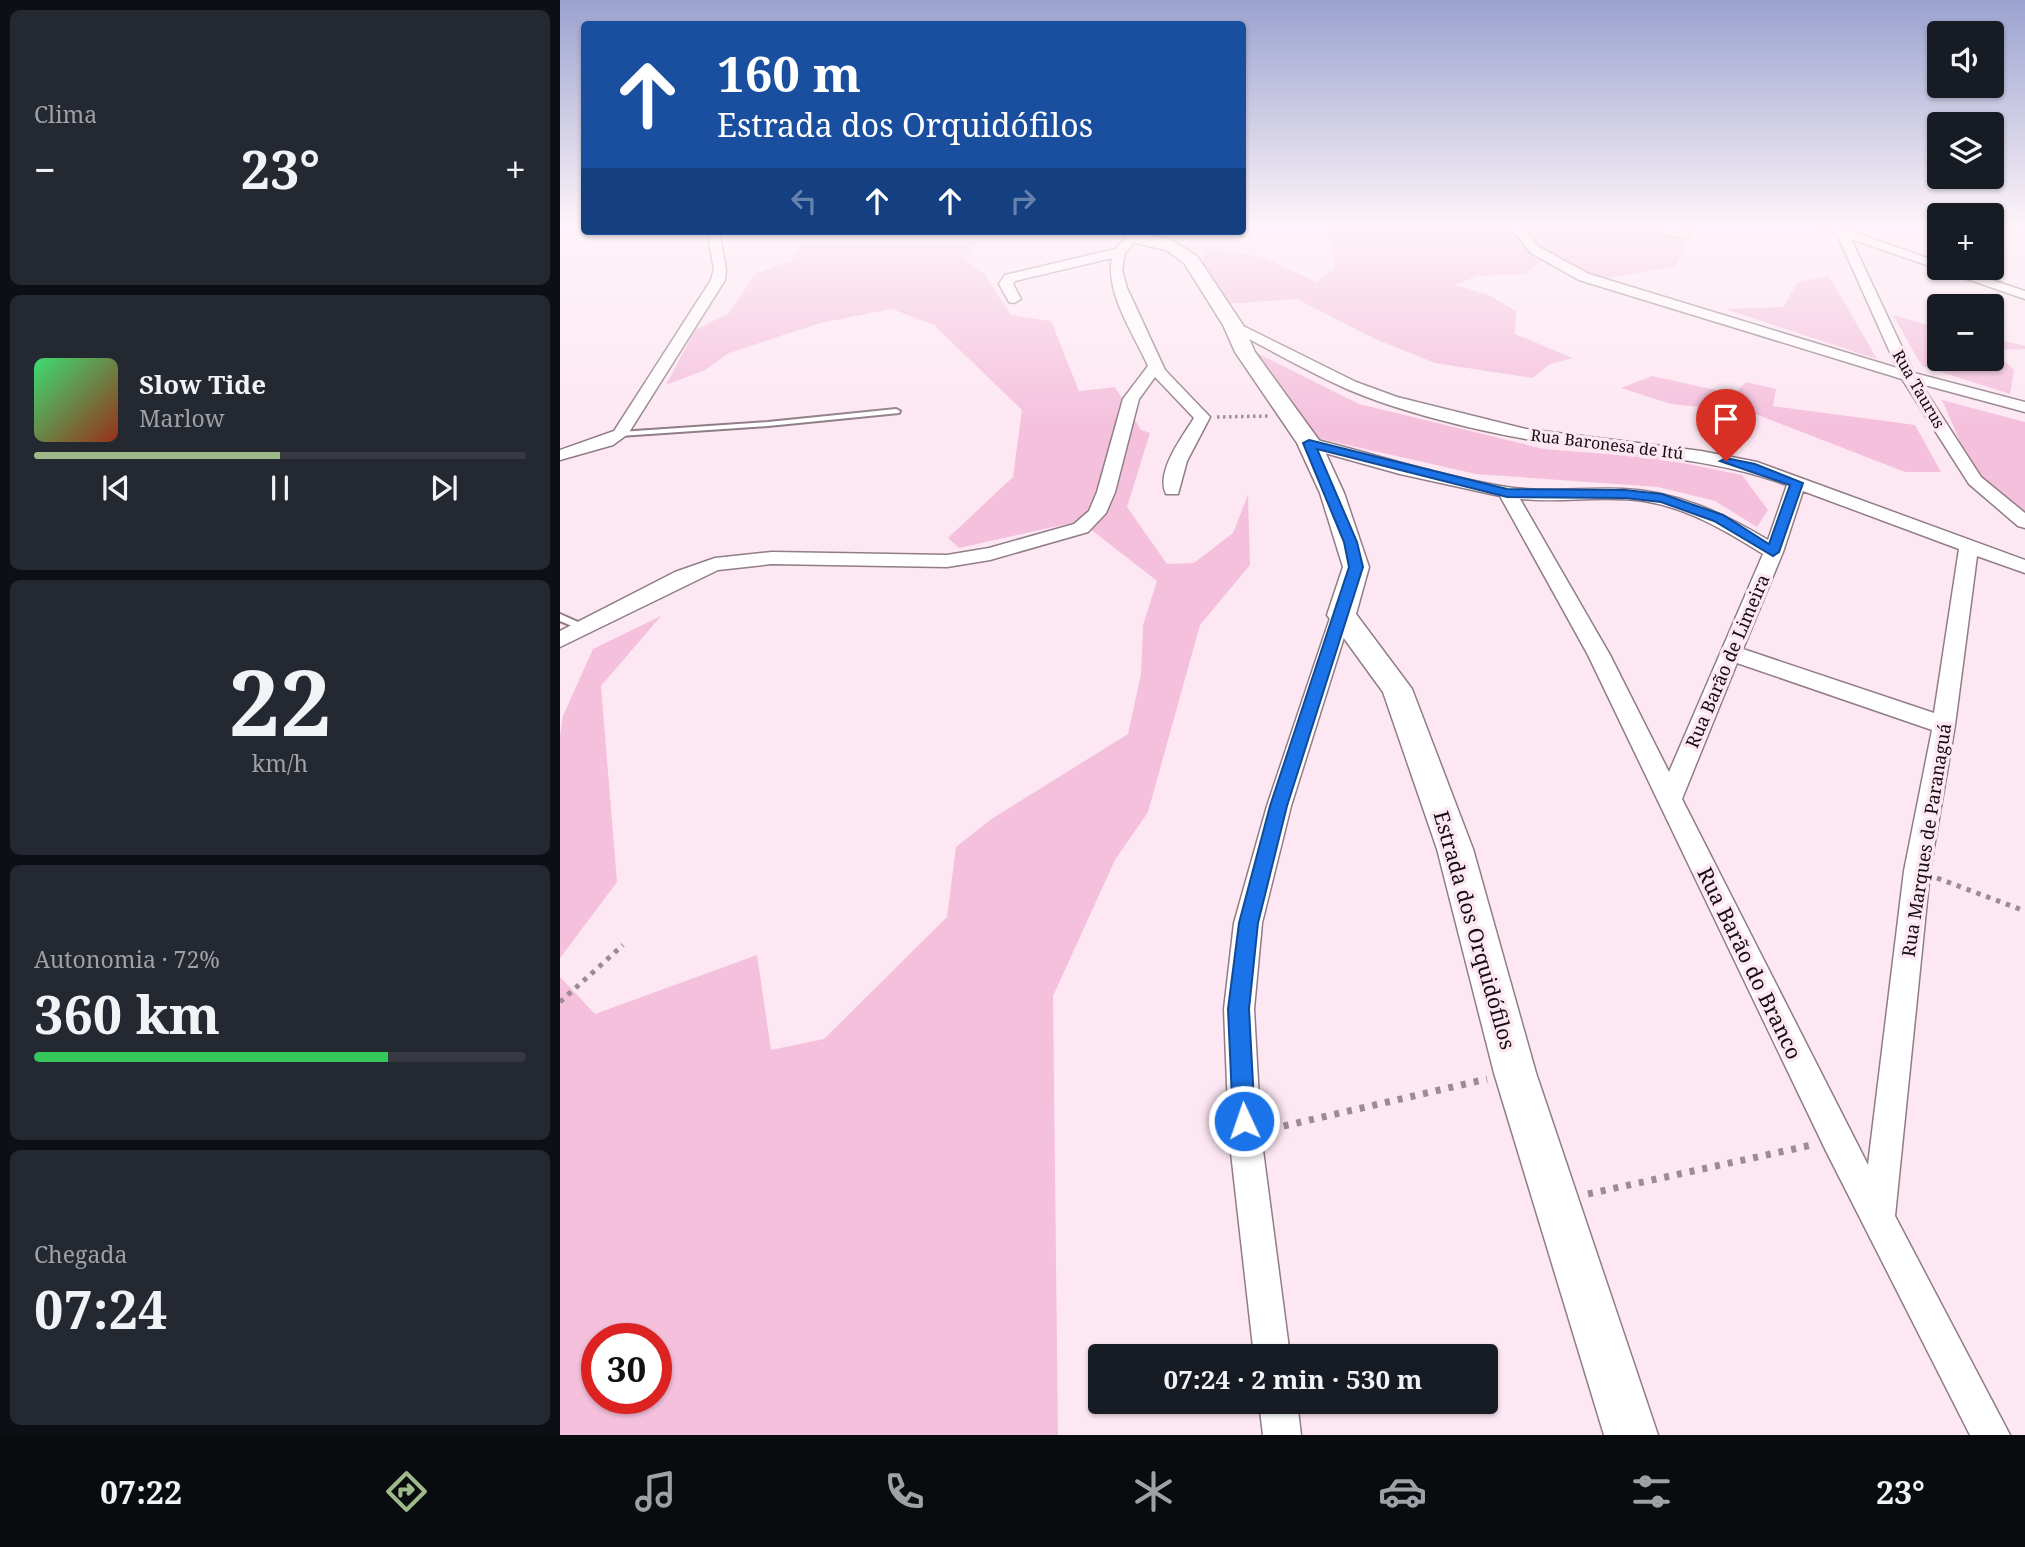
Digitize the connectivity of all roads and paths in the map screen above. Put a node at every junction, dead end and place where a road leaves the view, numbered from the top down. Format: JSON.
{"nodes":[{"id":1,"x":711,"y":291,"type":"edge"},
{"id":2,"x":1010,"y":291,"type":"edge"},
{"id":3,"x":1121,"y":291,"type":"edge"},
{"id":4,"x":1210,"y":291,"type":"edge"},
{"id":5,"x":1630,"y":291,"type":"edge"},
{"id":6,"x":1869,"y":291,"type":"edge"},
{"id":7,"x":1014,"y":299,"type":"dead end"},
{"id":8,"x":1233,"y":325,"type":"junction"},
{"id":9,"x":1155,"y":366,"type":"junction"},
{"id":10,"x":1908,"y":376,"type":"junction"},
{"id":11,"x":2025,"y":407,"type":"edge"},
{"id":12,"x":896,"y":411,"type":"dead end"},
{"id":13,"x":1202,"y":417,"type":"junction"},
{"id":14,"x":1298,"y":429,"type":"junction"},
{"id":15,"x":620,"y":433,"type":"junction"},
{"id":16,"x":560,"y":454,"type":"edge"},
{"id":17,"x":1797,"y":483,"type":"junction"},
{"id":18,"x":1172,"y":490,"type":"dead end"},
{"id":19,"x":1507,"y":493,"type":"junction"},
{"id":20,"x":2025,"y":522,"type":"edge"},
{"id":21,"x":1969,"y":546,"type":"junction"},
{"id":22,"x":1773,"y":552,"type":"junction"},
{"id":23,"x":2025,"y":567,"type":"edge"},
{"id":24,"x":1341,"y":615,"type":"junction"},
{"id":25,"x":560,"y":617,"type":"edge"},
{"id":26,"x":584,"y":628,"type":"junction"},
{"id":27,"x":560,"y":640,"type":"edge"},
{"id":28,"x":1731,"y":653,"type":"junction"},
{"id":29,"x":1944,"y":725,"type":"junction"},
{"id":30,"x":1670,"y":799,"type":"junction"},
{"id":31,"x":1917,"y":871,"type":"junction"},
{"id":32,"x":2025,"y":911,"type":"edge"},
{"id":33,"x":623,"y":945,"type":"dead end"},
{"id":34,"x":560,"y":1002,"type":"edge"},
{"id":35,"x":1515,"y":1073,"type":"junction"},
{"id":36,"x":1245,"y":1135,"type":"junction"},
{"id":37,"x":1837,"y":1140,"type":"junction"},
{"id":38,"x":1557,"y":1201,"type":"junction"},
{"id":39,"x":1878,"y":1219,"type":"junction"},
{"id":40,"x":1271,"y":1344,"type":"edge"},
{"id":41,"x":1279,"y":1414,"type":"edge"},
{"id":42,"x":1282,"y":1435,"type":"edge"},
{"id":43,"x":1631,"y":1435,"type":"edge"},
{"id":44,"x":1990,"y":1435,"type":"edge"}],
"edges":[{"from":1,"to":15,"type":"street"},
{"from":2,"to":7,"type":"street"},
{"from":3,"to":9,"type":"street"},
{"from":4,"to":8,"type":"street"},
{"from":5,"to":10,"type":"street"},
{"from":6,"to":10,"type":"street","name":"Rua Taurus"},
{"from":8,"to":14,"type":"street"},
{"from":8,"to":17,"type":"street","name":"Rua Baronesa de Itú"},
{"from":9,"to":13,"type":"street"},
{"from":9,"to":26,"type":"street"},
{"from":10,"to":11,"type":"street"},
{"from":10,"to":20,"type":"street","name":"Rua Taurus"},
{"from":12,"to":15,"type":"lane"},
{"from":13,"to":14,"type":"path"},
{"from":13,"to":18,"type":"street"},
{"from":14,"to":19,"type":"street"},
{"from":14,"to":24,"type":"street"},
{"from":15,"to":16,"type":"street"},
{"from":17,"to":21,"type":"street","name":"Rua Baronesa de Itú"},
{"from":17,"to":22,"type":"street","name":"Rua Barão de Limeira"},
{"from":19,"to":22,"type":"street"},
{"from":19,"to":30,"type":"street","name":"Rua Barão do Branco"},
{"from":21,"to":23,"type":"street","name":"Rua Baronesa de Itú"},
{"from":21,"to":29,"type":"street","name":"Rua Marques de Paranaguá"},
{"from":22,"to":28,"type":"street","name":"Rua Barão de Limeira"},
{"from":24,"to":35,"type":"street","name":"Estrada dos Orquidófilos"},
{"from":24,"to":36,"type":"street"},
{"from":25,"to":26,"type":"lane"},
{"from":26,"to":27,"type":"street"},
{"from":28,"to":29,"type":"street"},
{"from":28,"to":30,"type":"street","name":"Rua Barão de Limeira"},
{"from":29,"to":31,"type":"street","name":"Rua Marques de Paranaguá"},
{"from":30,"to":37,"type":"street","name":"Rua Barão do Branco"},
{"from":31,"to":32,"type":"path"},
{"from":31,"to":39,"type":"street","name":"Rua Marques de Paranaguá"},
{"from":33,"to":34,"type":"path"},
{"from":35,"to":36,"type":"path"},
{"from":35,"to":38,"type":"street","name":"Estrada dos Orquidófilos"},
{"from":36,"to":40,"type":"street"},
{"from":37,"to":38,"type":"path"},
{"from":37,"to":39,"type":"street","name":"Rua Barão do Branco"},
{"from":38,"to":43,"type":"street","name":"Estrada dos Orquidófilos"},
{"from":39,"to":44,"type":"street","name":"Rua Barão do Branco"},
{"from":41,"to":42,"type":"street"}]}
